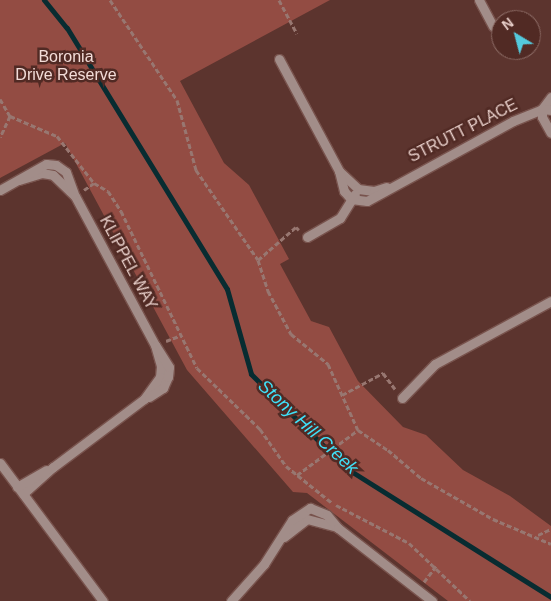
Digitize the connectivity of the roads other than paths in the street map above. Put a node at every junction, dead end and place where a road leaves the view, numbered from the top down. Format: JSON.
{"nodes":[{"id":1,"x":479,"y":0,"type":"edge"},
{"id":2,"x":491,"y":22,"type":"edge"},
{"id":3,"x":278,"y":59,"type":"dead end"},
{"id":4,"x":551,"y":98,"type":"edge"},
{"id":5,"x":546,"y":109,"type":"edge"},
{"id":6,"x":551,"y":133,"type":"edge"},
{"id":7,"x":339,"y":171,"type":"junction"},
{"id":8,"x":391,"y":186,"type":"junction"},
{"id":9,"x":358,"y":189,"type":"junction"},
{"id":10,"x":0,"y":190,"type":"edge"},
{"id":11,"x":352,"y":199,"type":"junction"},
{"id":12,"x":307,"y":237,"type":"road end"},
{"id":13,"x":551,"y":301,"type":"edge"},
{"id":14,"x":402,"y":398,"type":"road end"},
{"id":15,"x":0,"y":463,"type":"edge"},
{"id":16,"x":20,"y":490,"type":"junction"},
{"id":17,"x":103,"y":601,"type":"edge"},
{"id":18,"x":231,"y":601,"type":"edge"},
{"id":19,"x":432,"y":601,"type":"edge"}],
"edges":[{"from":1,"to":2,"type":"street"},
{"from":3,"to":7,"type":"street"},
{"from":4,"to":5,"type":"street"},
{"from":5,"to":6,"type":"street"},
{"from":5,"to":8,"type":"street","name":"STRUTT PLACE"},
{"from":7,"to":9,"type":"street"},
{"from":7,"to":11,"type":"street"},
{"from":8,"to":9,"type":"street","name":"STRUTT PLACE"},
{"from":8,"to":11,"type":"street","name":"STRUTT PLACE"},
{"from":9,"to":11,"type":"street"},
{"from":10,"to":16,"type":"street","name":"KLIPPEL WAY"},
{"from":11,"to":12,"type":"street"},
{"from":13,"to":14,"type":"street"},
{"from":15,"to":16,"type":"street"},
{"from":16,"to":17,"type":"street"},
{"from":18,"to":19,"type":"street"}]}
